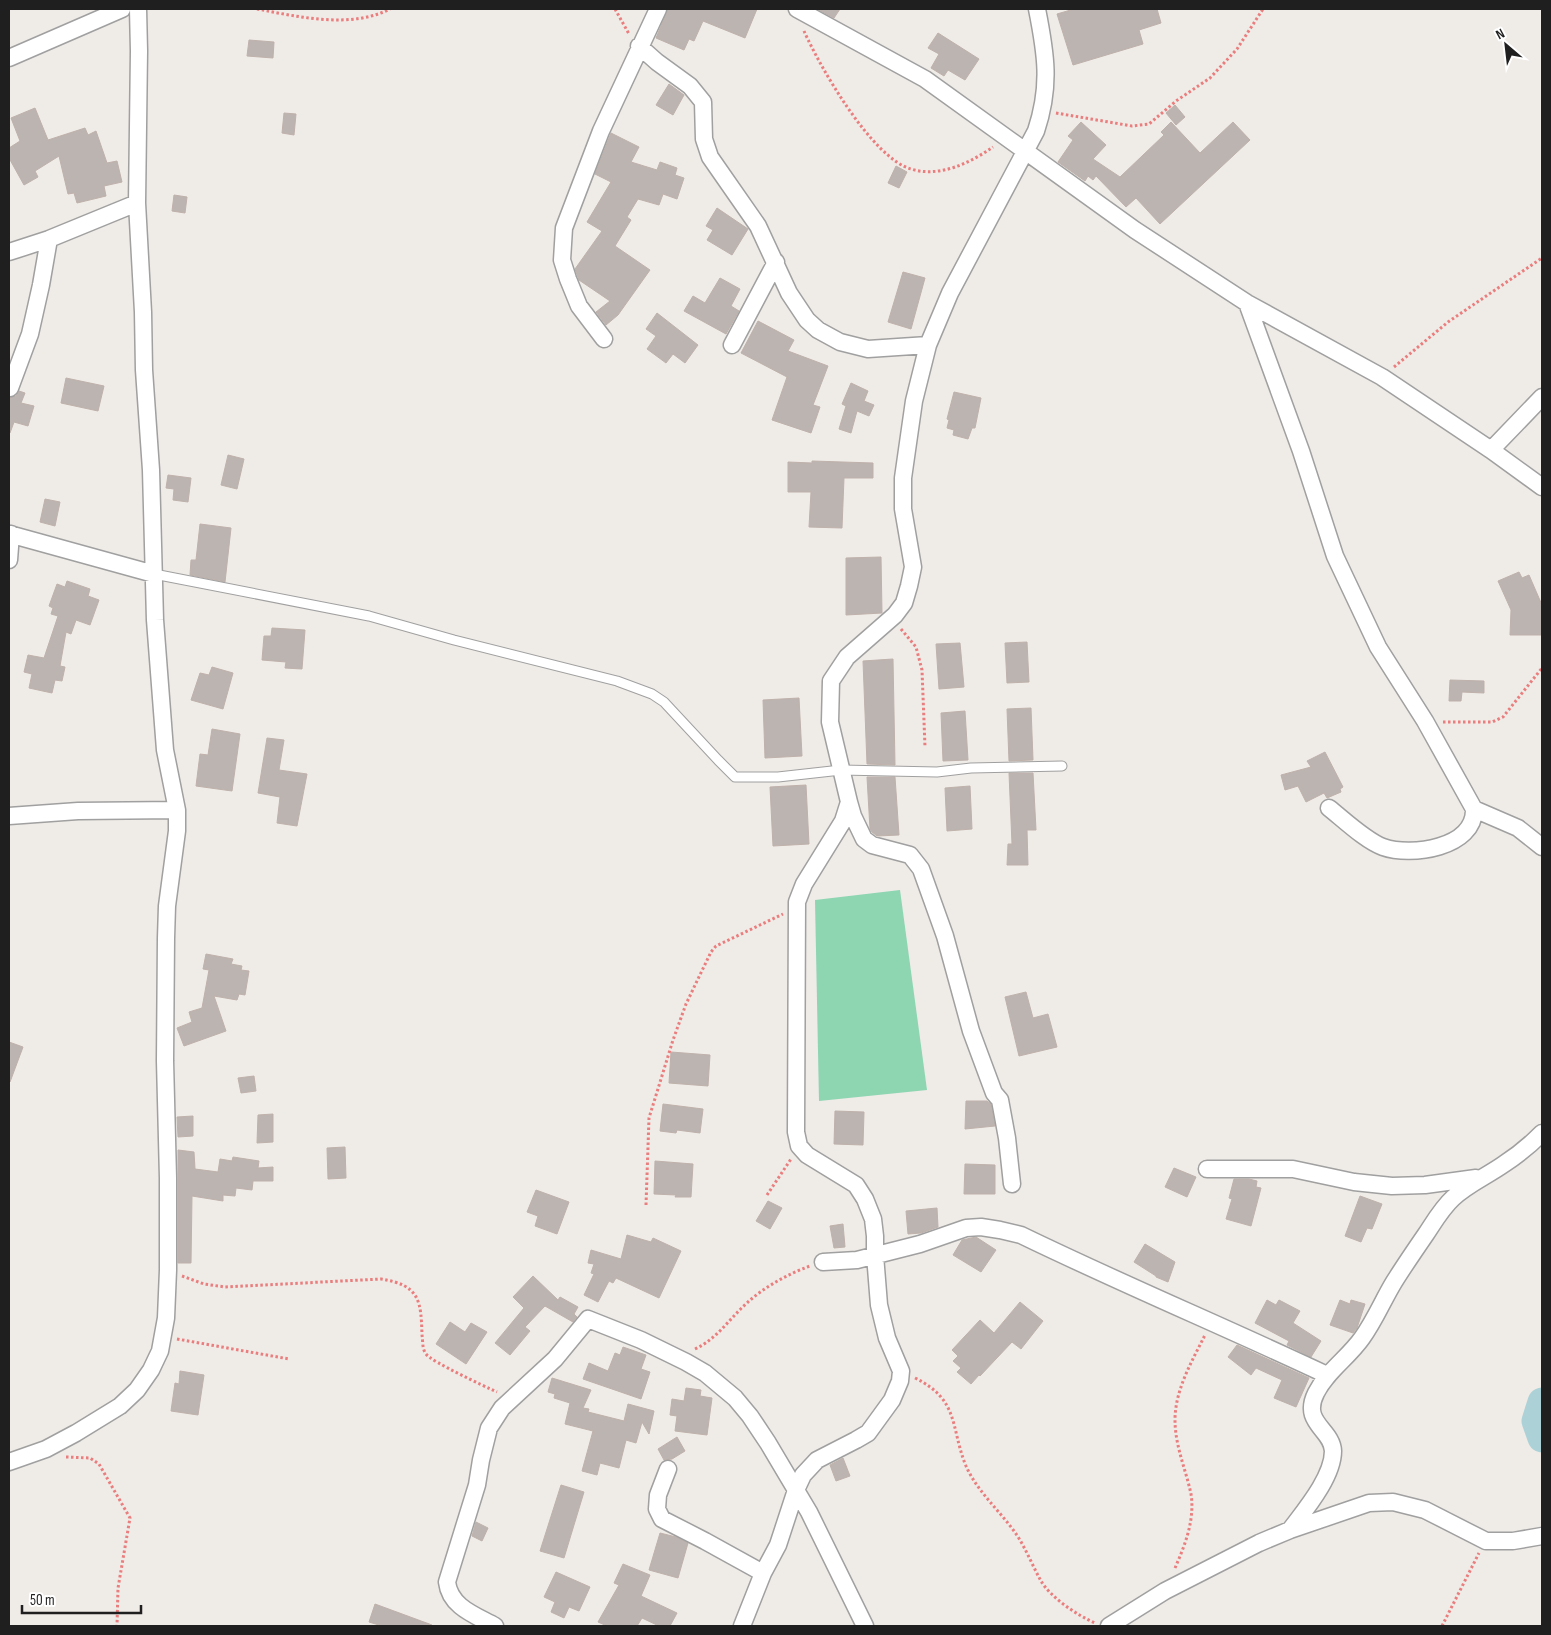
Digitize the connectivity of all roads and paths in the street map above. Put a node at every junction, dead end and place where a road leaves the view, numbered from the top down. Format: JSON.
{"nodes":[{"id":1,"x":122,"y":9,"type":"edge"},
{"id":2,"x":138,"y":9,"type":"edge"},
{"id":3,"x":257,"y":9,"type":"edge"},
{"id":4,"x":390,"y":9,"type":"edge"},
{"id":5,"x":616,"y":9,"type":"edge"},
{"id":6,"x":658,"y":9,"type":"edge"},
{"id":7,"x":797,"y":9,"type":"edge"},
{"id":8,"x":1037,"y":9,"type":"edge"},
{"id":9,"x":1264,"y":9,"type":"edge"},
{"id":10,"x":803,"y":29,"type":"dead end"},
{"id":11,"x":639,"y":46,"type":"junction"},
{"id":12,"x":9,"y":58,"type":"edge"},
{"id":13,"x":1043,"y":111,"type":"junction"},
{"id":14,"x":1006,"y":138,"type":"junction"},
{"id":15,"x":1025,"y":152,"type":"junction"},
{"id":16,"x":137,"y":203,"type":"junction"},
{"id":17,"x":49,"y":239,"type":"junction"},
{"id":18,"x":9,"y":252,"type":"edge"},
{"id":19,"x":1542,"y":258,"type":"edge"},
{"id":20,"x":776,"y":262,"type":"junction"},
{"id":21,"x":1247,"y":303,"type":"junction"},
{"id":22,"x":604,"y":338,"type":"dead end"},
{"id":23,"x":732,"y":345,"type":"dead end"},
{"id":24,"x":928,"y":345,"type":"junction"},
{"id":25,"x":1382,"y":377,"type":"junction"},
{"id":26,"x":10,"y":388,"type":"dead end"},
{"id":27,"x":1542,"y":397,"type":"edge"},
{"id":28,"x":1491,"y":450,"type":"junction"},
{"id":29,"x":1542,"y":487,"type":"edge"},
{"id":30,"x":10,"y":534,"type":"edge"},
{"id":31,"x":9,"y":560,"type":"edge"},
{"id":32,"x":154,"y":574,"type":"junction"},
{"id":33,"x":895,"y":615,"type":"junction"},
{"id":34,"x":1542,"y":668,"type":"edge"},
{"id":35,"x":1425,"y":721,"type":"junction"},
{"id":36,"x":925,"y":747,"type":"dead end"},
{"id":37,"x":1062,"y":766,"type":"dead end"},
{"id":38,"x":841,"y":770,"type":"junction"},
{"id":39,"x":849,"y":802,"type":"junction"},
{"id":40,"x":1329,"y":808,"type":"dead end"},
{"id":41,"x":1474,"y":809,"type":"junction"},
{"id":42,"x":177,"y":810,"type":"junction"},
{"id":43,"x":9,"y":816,"type":"edge"},
{"id":44,"x":1542,"y":847,"type":"edge"},
{"id":45,"x":797,"y":902,"type":"junction"},
{"id":46,"x":1542,"y":1133,"type":"edge"},
{"id":47,"x":799,"y":1146,"type":"junction"},
{"id":48,"x":1206,"y":1169,"type":"dead end"},
{"id":49,"x":1483,"y":1177,"type":"junction"},
{"id":50,"x":1012,"y":1184,"type":"dead end"},
{"id":51,"x":766,"y":1195,"type":"dead end"},
{"id":52,"x":646,"y":1205,"type":"dead end"},
{"id":53,"x":874,"y":1255,"type":"junction"},
{"id":54,"x":823,"y":1262,"type":"joint"},
{"id":55,"x":168,"y":1270,"type":"junction"},
{"id":56,"x":1210,"y":1323,"type":"junction"},
{"id":57,"x":164,"y":1337,"type":"junction"},
{"id":58,"x":675,"y":1358,"type":"junction"},
{"id":59,"x":289,"y":1359,"type":"dead end"},
{"id":60,"x":902,"y":1371,"type":"junction"},
{"id":61,"x":1327,"y":1375,"type":"junction"},
{"id":62,"x":511,"y":1398,"type":"junction"},
{"id":63,"x":46,"y":1449,"type":"junction"},
{"id":64,"x":9,"y":1462,"type":"edge"},
{"id":65,"x":668,"y":1468,"type":"dead end"},
{"id":66,"x":796,"y":1490,"type":"junction"},
{"id":67,"x":1290,"y":1530,"type":"junction"},
{"id":68,"x":1542,"y":1536,"type":"edge"},
{"id":69,"x":1486,"y":1541,"type":"junction"},
{"id":70,"x":763,"y":1573,"type":"junction"},
{"id":71,"x":1165,"y":1591,"type":"junction"},
{"id":72,"x":117,"y":1626,"type":"edge"},
{"id":73,"x":495,"y":1626,"type":"edge"},
{"id":74,"x":742,"y":1626,"type":"edge"},
{"id":75,"x":865,"y":1626,"type":"edge"},
{"id":76,"x":1102,"y":1626,"type":"edge"},
{"id":77,"x":1109,"y":1626,"type":"edge"},
{"id":78,"x":1442,"y":1626,"type":"edge"}],
"edges":[{"from":1,"to":12,"type":"street"},
{"from":2,"to":16,"type":"street"},
{"from":3,"to":4,"type":"path"},
{"from":5,"to":11,"type":"path"},
{"from":6,"to":11,"type":"street"},
{"from":7,"to":14,"type":"street"},
{"from":8,"to":13,"type":"street"},
{"from":9,"to":13,"type":"path"},
{"from":10,"to":14,"type":"path"},
{"from":11,"to":20,"type":"street"},
{"from":11,"to":22,"type":"street"},
{"from":13,"to":15,"type":"street"},
{"from":14,"to":15,"type":"street"},
{"from":15,"to":21,"type":"street"},
{"from":15,"to":24,"type":"street"},
{"from":16,"to":17,"type":"street"},
{"from":16,"to":32,"type":"street"},
{"from":17,"to":18,"type":"street"},
{"from":17,"to":26,"type":"street"},
{"from":19,"to":25,"type":"path"},
{"from":20,"to":23,"type":"street"},
{"from":20,"to":24,"type":"street"},
{"from":21,"to":25,"type":"street"},
{"from":21,"to":35,"type":"street"},
{"from":24,"to":33,"type":"street"},
{"from":25,"to":28,"type":"street"},
{"from":27,"to":28,"type":"street"},
{"from":28,"to":29,"type":"street"},
{"from":30,"to":31,"type":"street"},
{"from":30,"to":32,"type":"street"},
{"from":32,"to":38,"type":"lane"},
{"from":32,"to":42,"type":"street"},
{"from":33,"to":36,"type":"path"},
{"from":33,"to":38,"type":"street"},
{"from":34,"to":35,"type":"path"},
{"from":35,"to":41,"type":"street"},
{"from":37,"to":38,"type":"lane"},
{"from":38,"to":39,"type":"street"},
{"from":39,"to":45,"type":"street"},
{"from":39,"to":50,"type":"street"},
{"from":40,"to":41,"type":"street"},
{"from":41,"to":44,"type":"street"},
{"from":42,"to":43,"type":"street"},
{"from":42,"to":55,"type":"street"},
{"from":45,"to":47,"type":"street"},
{"from":45,"to":52,"type":"path"},
{"from":46,"to":49,"type":"street"},
{"from":47,"to":51,"type":"path"},
{"from":47,"to":53,"type":"street"},
{"from":48,"to":49,"type":"street"},
{"from":49,"to":61,"type":"street"},
{"from":53,"to":54,"type":"street"},
{"from":53,"to":56,"type":"street"},
{"from":53,"to":60,"type":"street"},
{"from":54,"to":58,"type":"path"},
{"from":55,"to":57,"type":"street"},
{"from":55,"to":62,"type":"path"},
{"from":56,"to":61,"type":"street"},
{"from":56,"to":71,"type":"path"},
{"from":57,"to":59,"type":"path"},
{"from":57,"to":63,"type":"street"},
{"from":58,"to":62,"type":"street"},
{"from":58,"to":66,"type":"street"},
{"from":60,"to":66,"type":"street"},
{"from":60,"to":76,"type":"path"},
{"from":61,"to":67,"type":"street"},
{"from":62,"to":73,"type":"street"},
{"from":63,"to":64,"type":"street"},
{"from":63,"to":72,"type":"path"},
{"from":65,"to":70,"type":"street"},
{"from":66,"to":70,"type":"street"},
{"from":66,"to":75,"type":"street"},
{"from":67,"to":69,"type":"street"},
{"from":67,"to":71,"type":"street"},
{"from":68,"to":69,"type":"street"},
{"from":69,"to":78,"type":"path"},
{"from":70,"to":74,"type":"street"},
{"from":71,"to":77,"type":"street"}]}
